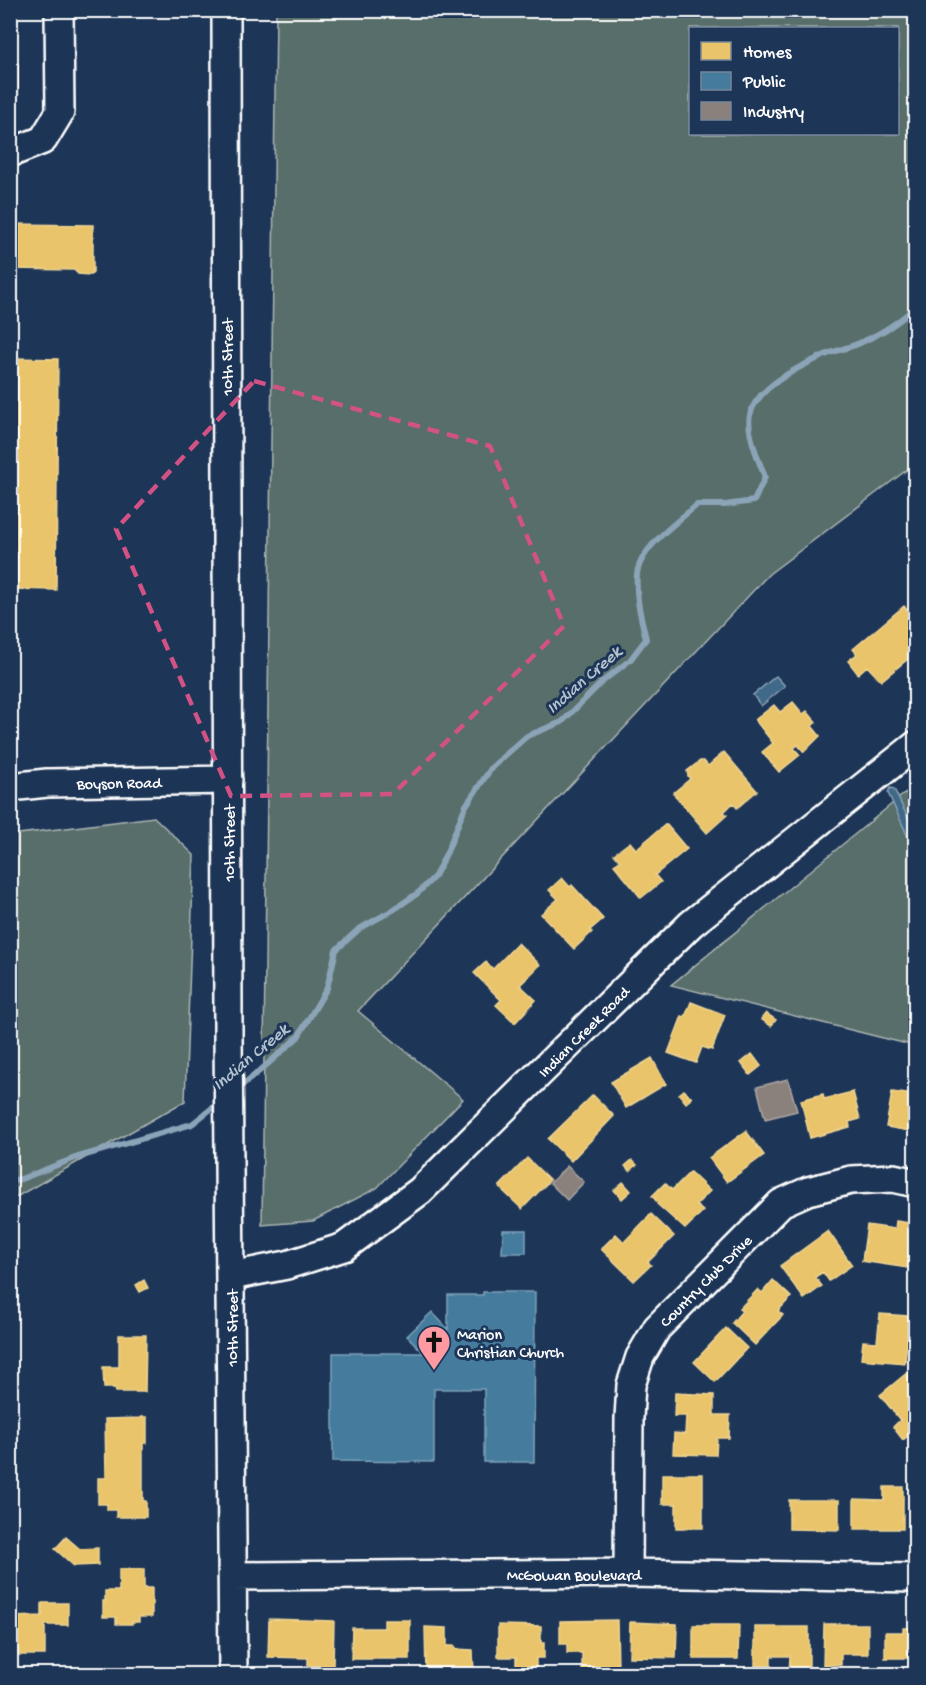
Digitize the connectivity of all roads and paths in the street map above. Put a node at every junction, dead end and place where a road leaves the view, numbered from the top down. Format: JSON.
{"nodes":[{"id":1,"x":59,"y":10,"type":"edge"},
{"id":2,"x":226,"y":10,"type":"edge"},
{"id":3,"x":10,"y":153,"type":"edge"},
{"id":4,"x":915,"y":744,"type":"edge"},
{"id":5,"x":228,"y":780,"type":"junction"},
{"id":6,"x":10,"y":787,"type":"edge"},
{"id":7,"x":915,"y":1184,"type":"edge"},
{"id":8,"x":231,"y":1276,"type":"junction"},
{"id":9,"x":628,"y":1574,"type":"junction"},
{"id":10,"x":233,"y":1576,"type":"junction"},
{"id":11,"x":915,"y":1578,"type":"edge"},
{"id":12,"x":233,"y":1674,"type":"edge"}],
"edges":[{"from":1,"to":3,"type":"street"},
{"from":2,"to":5,"type":"street","name":"10th Street"},
{"from":4,"to":8,"type":"street","name":"Indian Creek Road"},
{"from":5,"to":6,"type":"street","name":"Boyson Road"},
{"from":5,"to":8,"type":"street","name":"10th Street"},
{"from":7,"to":9,"type":"street","name":"Country Club Drive"},
{"from":8,"to":10,"type":"street","name":"10th Street"},
{"from":9,"to":10,"type":"street","name":"McGowan Boulevard"},
{"from":9,"to":11,"type":"street","name":"McGowan Boulevard"},
{"from":10,"to":12,"type":"street","name":"10th Street"}]}
